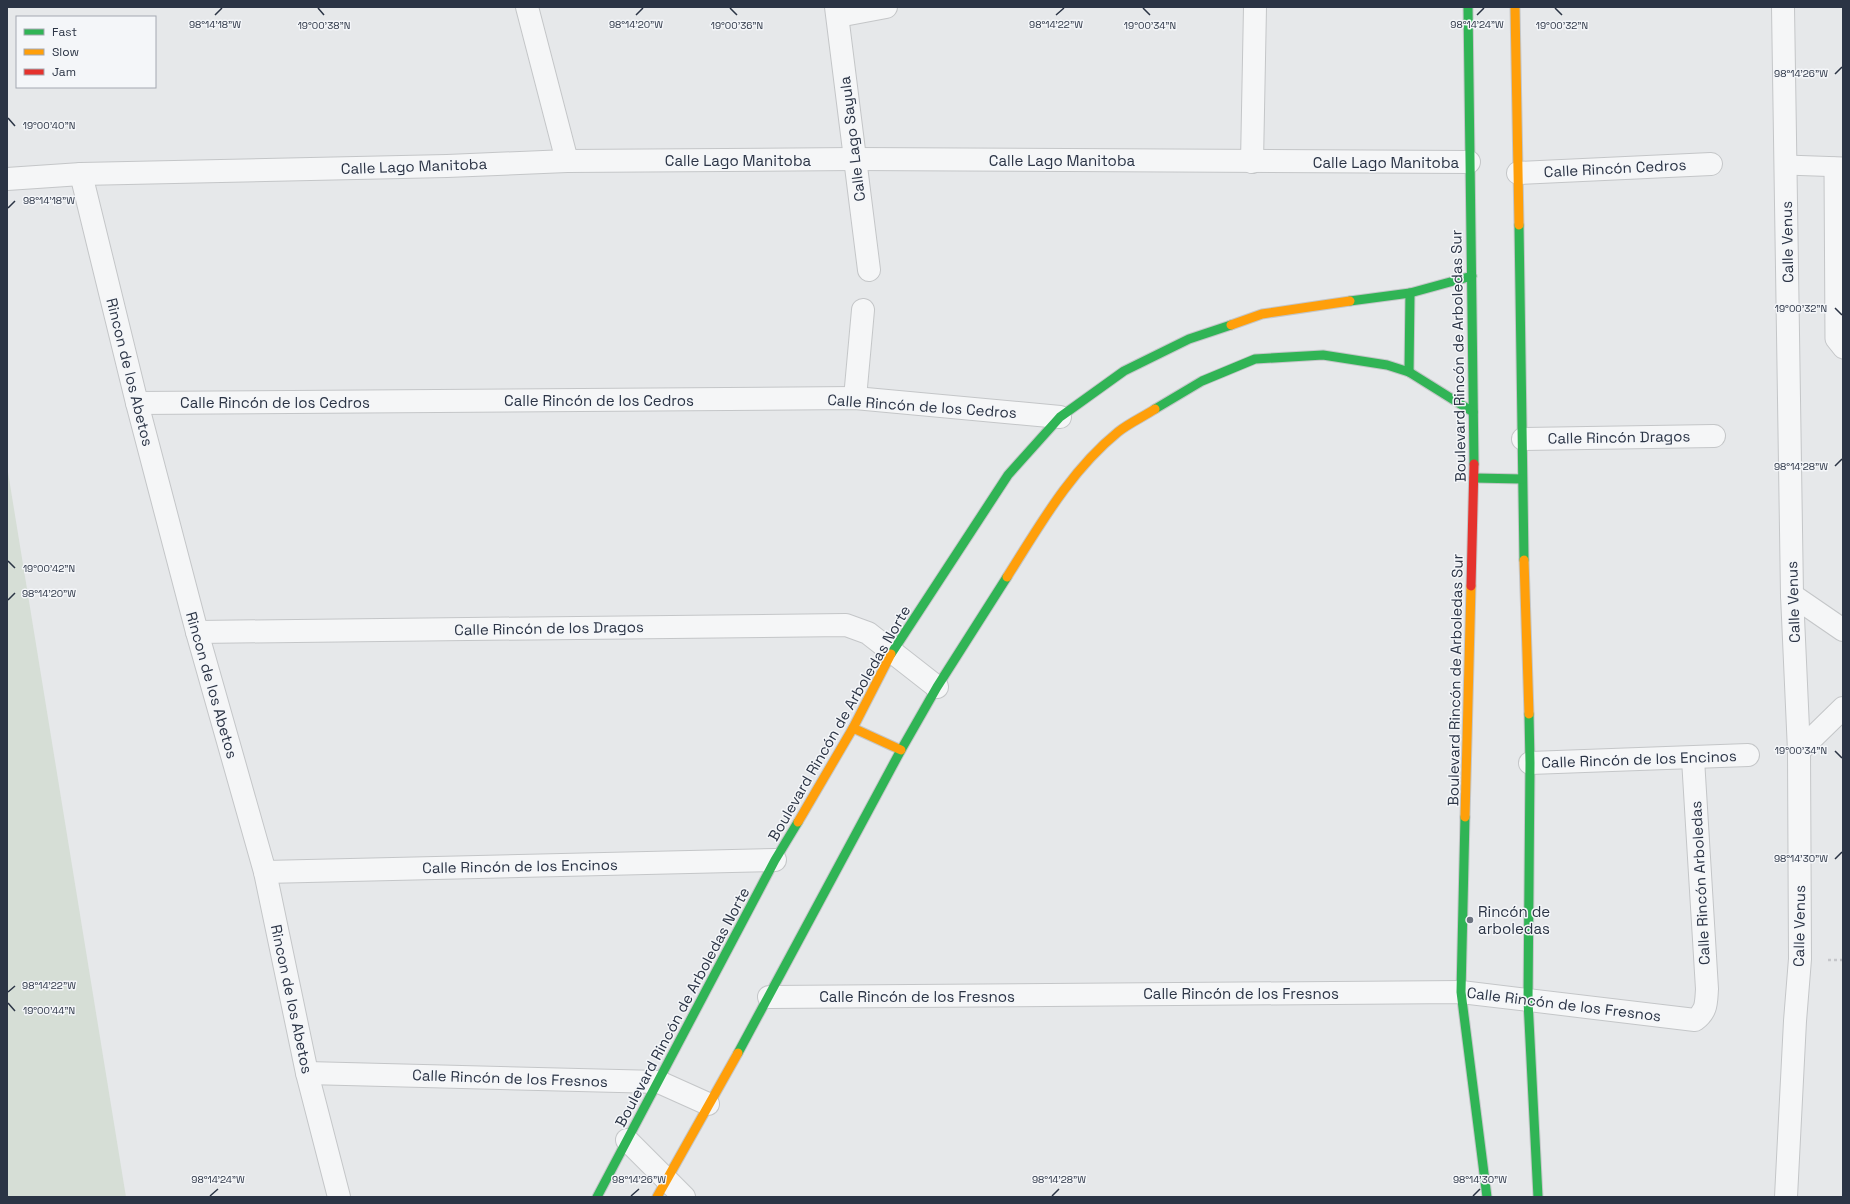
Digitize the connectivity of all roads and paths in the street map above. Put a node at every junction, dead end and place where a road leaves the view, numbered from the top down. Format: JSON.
{"nodes":[{"id":1,"x":527,"y":7,"type":"edge"},
{"id":2,"x":886,"y":7,"type":"edge"},
{"id":3,"x":1255,"y":7,"type":"edge"},
{"id":4,"x":1468,"y":7,"type":"edge"},
{"id":5,"x":1515,"y":7,"type":"edge"},
{"id":6,"x":1783,"y":7,"type":"edge"},
{"id":7,"x":837,"y":11,"type":"edge"},
{"id":8,"x":854,"y":159,"type":"junction"},
{"id":9,"x":567,"y":160,"type":"junction"},
{"id":10,"x":1252,"y":162,"type":"junction"},
{"id":11,"x":1469,"y":162,"type":"junction"},
{"id":12,"x":1712,"y":164,"type":"dead end"},
{"id":13,"x":1786,"y":165,"type":"junction"},
{"id":14,"x":1838,"y":167,"type":"edge"},
{"id":15,"x":1518,"y":172,"type":"junction"},
{"id":16,"x":81,"y":174,"type":"junction"},
{"id":17,"x":7,"y":179,"type":"edge"},
{"id":18,"x":868,"y":270,"type":"dead end"},
{"id":19,"x":1472,"y":276,"type":"junction"},
{"id":20,"x":1410,"y":293,"type":"junction"},
{"id":21,"x":864,"y":310,"type":"dead end"},
{"id":22,"x":1843,"y":349,"type":"edge"},
{"id":23,"x":1409,"y":372,"type":"junction"},
{"id":24,"x":855,"y":398,"type":"junction"},
{"id":25,"x":137,"y":403,"type":"junction"},
{"id":26,"x":1473,"y":412,"type":"junction"},
{"id":27,"x":1060,"y":417,"type":"junction"},
{"id":28,"x":1714,"y":436,"type":"dead end"},
{"id":29,"x":1523,"y":439,"type":"junction"},
{"id":30,"x":1474,"y":478,"type":"junction"},
{"id":31,"x":1522,"y":479,"type":"junction"},
{"id":32,"x":1792,"y":595,"type":"junction"},
{"id":33,"x":1843,"y":630,"type":"edge"},
{"id":34,"x":197,"y":632,"type":"junction"},
{"id":35,"x":892,"y":652,"type":"junction"},
{"id":36,"x":937,"y":687,"type":"junction"},
{"id":37,"x":1843,"y":708,"type":"edge"},
{"id":38,"x":853,"y":728,"type":"junction"},
{"id":39,"x":901,"y":750,"type":"junction"},
{"id":40,"x":1799,"y":751,"type":"junction"},
{"id":41,"x":1748,"y":755,"type":"dead end"},
{"id":42,"x":1693,"y":759,"type":"junction"},
{"id":43,"x":1530,"y":763,"type":"junction"},
{"id":44,"x":775,"y":860,"type":"junction"},
{"id":45,"x":265,"y":872,"type":"junction"},
{"id":46,"x":1461,"y":992,"type":"junction"},
{"id":47,"x":769,"y":997,"type":"junction"},
{"id":48,"x":1528,"y":1001,"type":"junction"},
{"id":49,"x":1706,"y":1008,"type":"joint"},
{"id":50,"x":307,"y":1073,"type":"junction"},
{"id":51,"x":659,"y":1082,"type":"junction"},
{"id":52,"x":708,"y":1104,"type":"junction"},
{"id":53,"x":627,"y":1140,"type":"junction"},
{"id":54,"x":662,"y":1188,"type":"edge"},
{"id":55,"x":339,"y":1197,"type":"edge"},
{"id":56,"x":597,"y":1197,"type":"edge"},
{"id":57,"x":684,"y":1197,"type":"edge"},
{"id":58,"x":1487,"y":1197,"type":"edge"},
{"id":59,"x":1538,"y":1197,"type":"edge"},
{"id":60,"x":1786,"y":1197,"type":"edge"}],
"edges":[{"from":1,"to":9,"type":"street"},
{"from":2,"to":7,"type":"street"},
{"from":3,"to":10,"type":"street"},
{"from":4,"to":11,"type":"street","name":"Boulevard Rincón de Arboledas Sur"},
{"from":5,"to":15,"type":"street"},
{"from":6,"to":13,"type":"street","name":"Calle Venus"},
{"from":7,"to":8,"type":"street","name":"Calle Lago Sayula"},
{"from":8,"to":9,"type":"street","name":"Calle Lago Manitoba"},
{"from":8,"to":10,"type":"street","name":"Calle Lago Manitoba"},
{"from":8,"to":18,"type":"street","name":"Calle Lago Sayula"},
{"from":9,"to":16,"type":"street","name":"Calle Lago Manitoba"},
{"from":10,"to":11,"type":"street","name":"Calle Lago Manitoba"},
{"from":11,"to":19,"type":"street","name":"Boulevard Rincón de Arboledas Sur"},
{"from":12,"to":15,"type":"street","name":"Calle Rincón Cedros"},
{"from":13,"to":14,"type":"lane"},
{"from":13,"to":32,"type":"street","name":"Calle Venus"},
{"from":14,"to":22,"type":"lane"},
{"from":15,"to":29,"type":"street"},
{"from":16,"to":17,"type":"street","name":"Calle Lago Manitoba"},
{"from":16,"to":25,"type":"street","name":"Rincon de los Abetos"},
{"from":19,"to":20,"type":"street","name":"Boulevard Rincón de Arboledas Norte"},
{"from":19,"to":26,"type":"street","name":"Boulevard Rincón de Arboledas Sur"},
{"from":20,"to":23,"type":"street"},
{"from":20,"to":27,"type":"street","name":"Boulevard Rincón de Arboledas Norte"},
{"from":21,"to":24,"type":"street"},
{"from":23,"to":26,"type":"street"},
{"from":23,"to":36,"type":"street"},
{"from":24,"to":25,"type":"street","name":"Calle Rincón de los Cedros"},
{"from":24,"to":27,"type":"street","name":"Calle Rincón de los Cedros"},
{"from":25,"to":34,"type":"street","name":"Rincon de los Abetos"},
{"from":26,"to":30,"type":"street","name":"Boulevard Rincón de Arboledas Sur"},
{"from":27,"to":35,"type":"street","name":"Boulevard Rincón de Arboledas Norte"},
{"from":28,"to":29,"type":"street","name":"Calle Rincón Dragos"},
{"from":29,"to":31,"type":"street"},
{"from":30,"to":31,"type":"street"},
{"from":30,"to":46,"type":"street","name":"Boulevard Rincón de Arboledas Sur"},
{"from":31,"to":43,"type":"street"},
{"from":32,"to":33,"type":"street"},
{"from":32,"to":40,"type":"street","name":"Calle Venus"},
{"from":34,"to":35,"type":"street","name":"Calle Rincón de los Dragos"},
{"from":34,"to":45,"type":"street","name":"Rincon de los Abetos"},
{"from":35,"to":36,"type":"street","name":"Calle Rincón de los Dragos"},
{"from":35,"to":38,"type":"street","name":"Boulevard Rincón de Arboledas Norte"},
{"from":36,"to":39,"type":"street"},
{"from":37,"to":40,"type":"street"},
{"from":38,"to":39,"type":"street"},
{"from":38,"to":44,"type":"street","name":"Boulevard Rincón de Arboledas Norte"},
{"from":39,"to":47,"type":"street"},
{"from":40,"to":60,"type":"street","name":"Calle Venus"},
{"from":41,"to":42,"type":"street","name":"Calle Rincón de los Encinos"},
{"from":42,"to":43,"type":"street","name":"Calle Rincón de los Encinos"},
{"from":42,"to":49,"type":"street","name":"Calle Rincón Arboledas"},
{"from":43,"to":48,"type":"street"},
{"from":44,"to":45,"type":"street","name":"Calle Rincón de los Encinos"},
{"from":44,"to":51,"type":"street","name":"Boulevard Rincón de Arboledas Norte"},
{"from":45,"to":50,"type":"street","name":"Rincon de los Abetos"},
{"from":46,"to":47,"type":"street","name":"Calle Rincón de los Fresnos"},
{"from":46,"to":48,"type":"street","name":"Calle Rincón de los Fresnos"},
{"from":46,"to":58,"type":"street","name":"Boulevard Rincón de Arboledas Sur"},
{"from":47,"to":52,"type":"street"},
{"from":48,"to":49,"type":"street","name":"Calle Rincón de los Fresnos"},
{"from":48,"to":59,"type":"street"},
{"from":50,"to":51,"type":"street","name":"Calle Rincón de los Fresnos"},
{"from":50,"to":55,"type":"street","name":"Rincon de los Abetos"},
{"from":51,"to":52,"type":"street","name":"Calle Rincón de los Fresnos"},
{"from":51,"to":53,"type":"street","name":"Boulevard Rincón de Arboledas Norte"},
{"from":52,"to":54,"type":"street"},
{"from":53,"to":54,"type":"street"},
{"from":53,"to":56,"type":"street","name":"Boulevard Rincón de Arboledas Norte"},
{"from":54,"to":57,"type":"street"}]}
